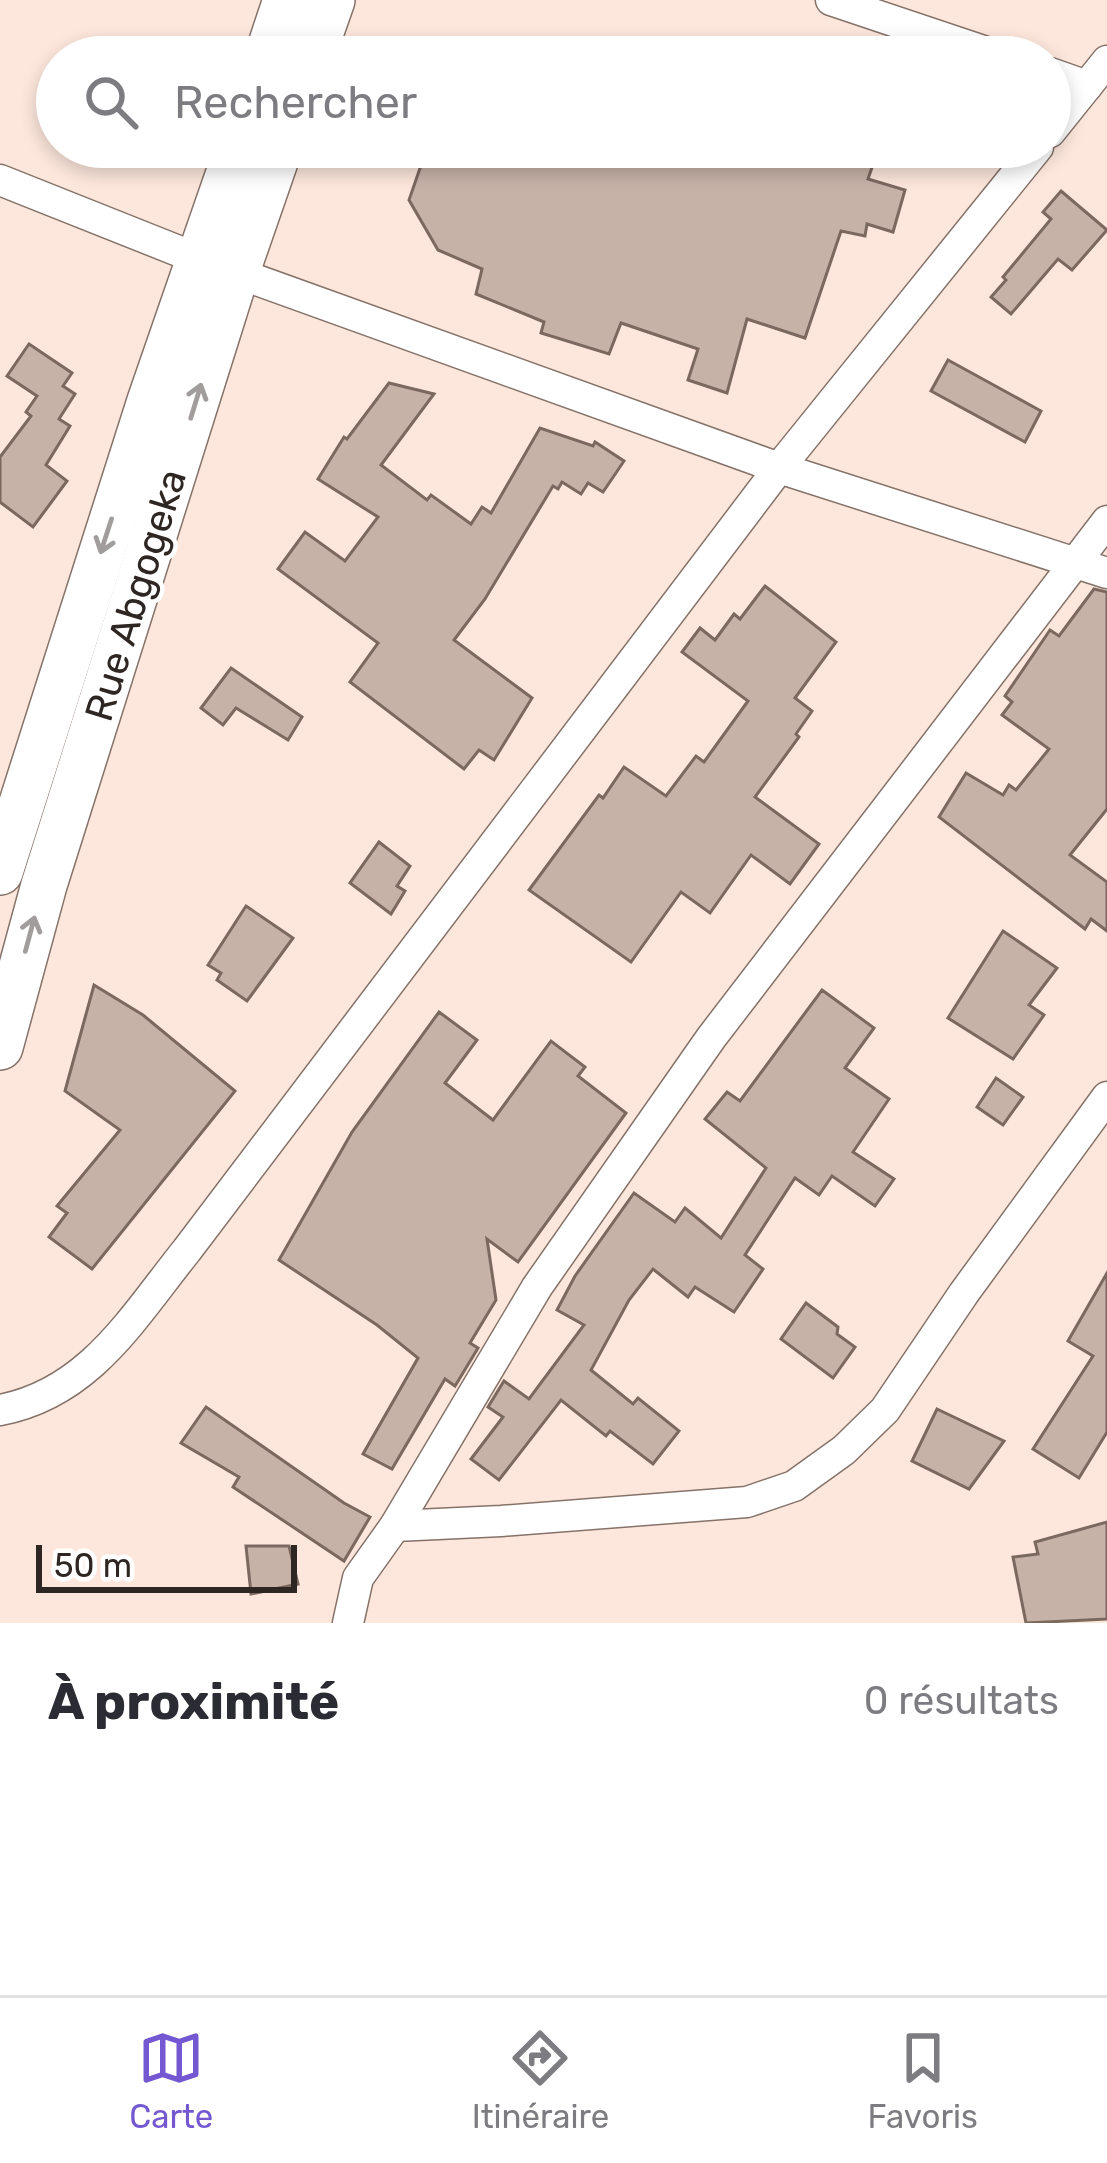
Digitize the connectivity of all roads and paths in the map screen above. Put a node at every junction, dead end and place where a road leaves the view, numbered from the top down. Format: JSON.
{"nodes":[{"id":1,"x":286,"y":0,"type":"edge"},
{"id":2,"x":332,"y":0,"type":"edge"},
{"id":3,"x":831,"y":0,"type":"edge"},
{"id":4,"x":274,"y":36,"type":"edge"},
{"id":5,"x":319,"y":36,"type":"edge"},
{"id":6,"x":938,"y":36,"type":"edge"},
{"id":7,"x":1107,"y":61,"type":"edge"},
{"id":8,"x":1071,"y":81,"type":"edge"},
{"id":9,"x":1087,"y":86,"type":"junction"},
{"id":10,"x":1071,"y":105,"type":"edge"},
{"id":11,"x":235,"y":168,"type":"edge"},
{"id":12,"x":269,"y":168,"type":"edge"},
{"id":13,"x":1021,"y":168,"type":"edge"},
{"id":14,"x":0,"y":180,"type":"edge"},
{"id":15,"x":219,"y":265,"type":"junction"},
{"id":16,"x":778,"y":469,"type":"junction"},
{"id":17,"x":1107,"y":521,"type":"edge"},
{"id":18,"x":1073,"y":562,"type":"junction"},
{"id":19,"x":1107,"y":572,"type":"edge"},
{"id":20,"x":0,"y":872,"type":"edge"},
{"id":21,"x":0,"y":1047,"type":"edge"},
{"id":22,"x":1107,"y":1097,"type":"edge"},
{"id":23,"x":0,"y":1410,"type":"edge"},
{"id":24,"x":395,"y":1526,"type":"junction"},
{"id":25,"x":348,"y":1623,"type":"edge"}],
"edges":[{"from":1,"to":4,"type":"main road"},
{"from":2,"to":5,"type":"main road"},
{"from":3,"to":6,"type":"street"},
{"from":7,"to":9,"type":"street"},
{"from":8,"to":9,"type":"street"},
{"from":9,"to":10,"type":"street"},
{"from":11,"to":15,"type":"main road","name":"Rue Abgogeka"},
{"from":12,"to":15,"type":"main road","name":"Rue Abgogeka"},
{"from":13,"to":16,"type":"street"},
{"from":14,"to":15,"type":"street"},
{"from":15,"to":16,"type":"street"},
{"from":15,"to":20,"type":"main road","name":"Rue Abgogeka","one_way":true},
{"from":21,"to":15,"type":"main road","name":"Rue Abgogeka","one_way":true},
{"from":16,"to":18,"type":"street"},
{"from":16,"to":23,"type":"street"},
{"from":17,"to":18,"type":"street"},
{"from":18,"to":19,"type":"street"},
{"from":18,"to":24,"type":"street"},
{"from":22,"to":24,"type":"street"},
{"from":24,"to":25,"type":"street"}]}
